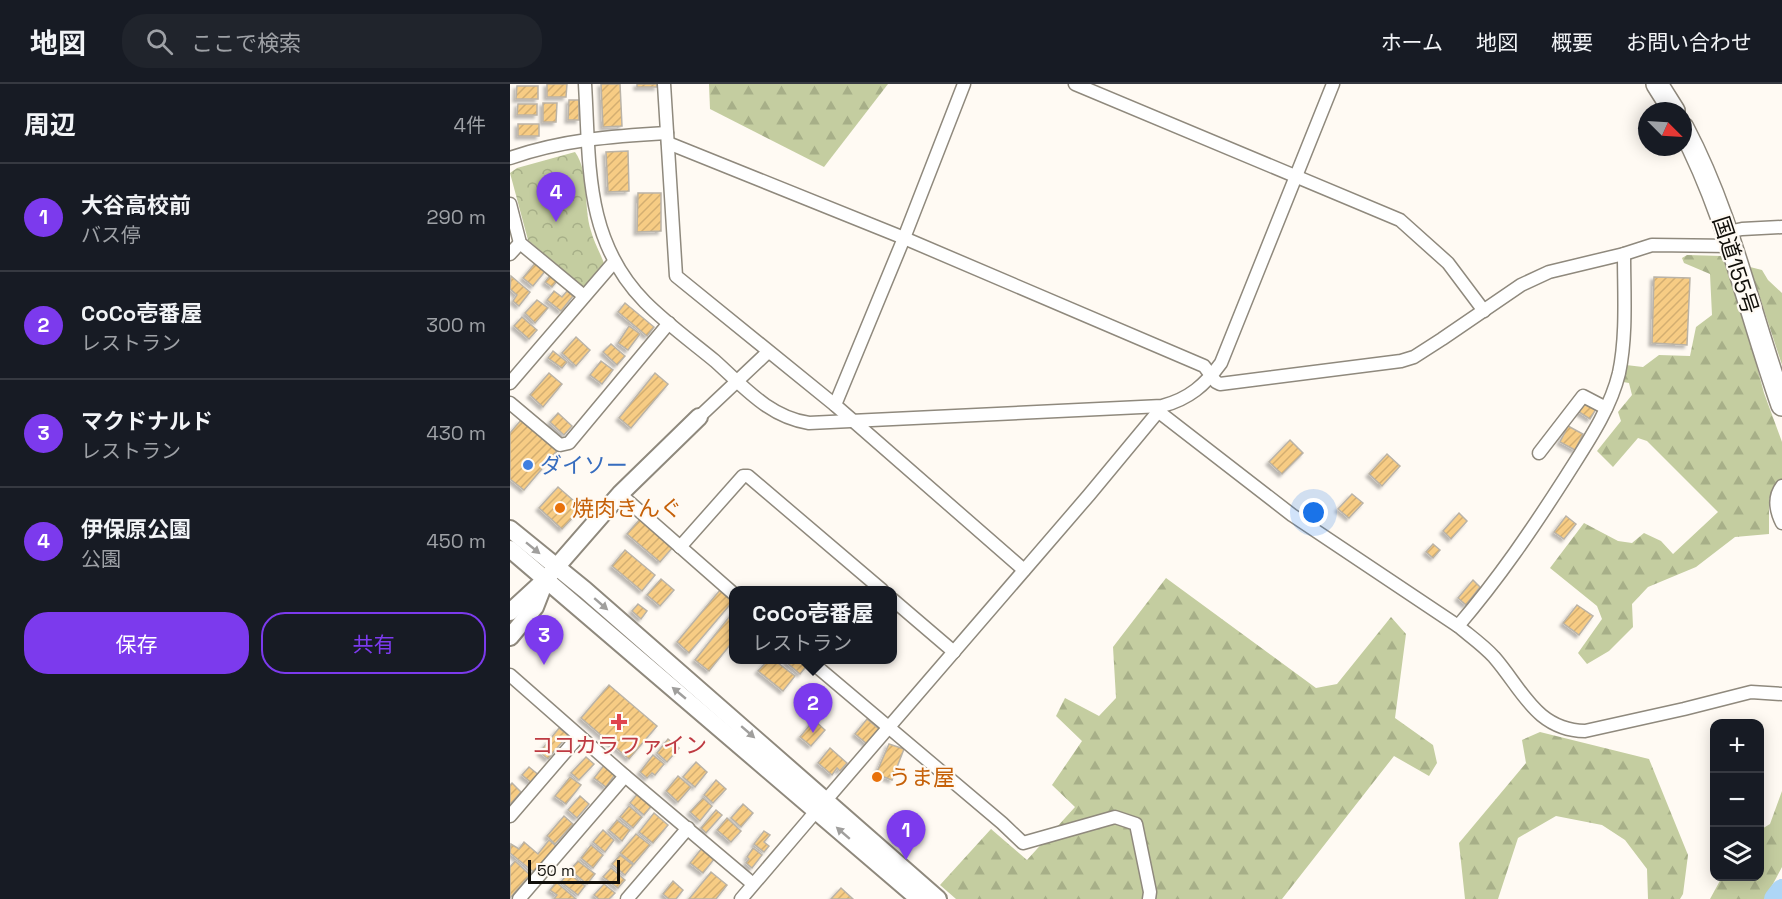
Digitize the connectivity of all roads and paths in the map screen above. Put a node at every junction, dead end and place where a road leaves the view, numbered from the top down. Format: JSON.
{"nodes":[{"id":1,"x":585,"y":84,"type":"edge"},
{"id":2,"x":664,"y":84,"type":"edge"},
{"id":3,"x":964,"y":84,"type":"edge"},
{"id":4,"x":1075,"y":84,"type":"edge"},
{"id":5,"x":1333,"y":84,"type":"edge"},
{"id":6,"x":1657,"y":84,"type":"edge"},
{"id":7,"x":1668,"y":102,"type":"edge"},
{"id":8,"x":588,"y":138,"type":"junction"},
{"id":9,"x":667,"y":138,"type":"junction"},
{"id":10,"x":1692,"y":147,"type":"edge"},
{"id":11,"x":510,"y":158,"type":"edge"},
{"id":12,"x":1297,"y":177,"type":"junction"},
{"id":13,"x":510,"y":204,"type":"edge"},
{"id":14,"x":1782,"y":227,"type":"edge"},
{"id":15,"x":904,"y":238,"type":"junction"},
{"id":16,"x":1730,"y":239,"type":"junction"},
{"id":17,"x":520,"y":243,"type":"junction"},
{"id":18,"x":510,"y":254,"type":"edge"},
{"id":19,"x":1624,"y":254,"type":"junction"},
{"id":20,"x":614,"y":262,"type":"junction"},
{"id":21,"x":584,"y":296,"type":"junction"},
{"id":22,"x":1484,"y":311,"type":"junction"},
{"id":23,"x":669,"y":323,"type":"junction"},
{"id":24,"x":768,"y":352,"type":"junction"},
{"id":25,"x":1211,"y":376,"type":"junction"},
{"id":26,"x":736,"y":381,"type":"junction"},
{"id":27,"x":510,"y":383,"type":"edge"},
{"id":28,"x":510,"y":403,"type":"edge"},
{"id":29,"x":835,"y":405,"type":"junction"},
{"id":30,"x":1782,"y":405,"type":"edge"},
{"id":31,"x":1606,"y":408,"type":"junction"},
{"id":32,"x":1161,"y":409,"type":"junction"},
{"id":33,"x":699,"y":417,"type":"joint"},
{"id":34,"x":854,"y":421,"type":"junction"},
{"id":35,"x":1539,"y":453,"type":"dead end"},
{"id":36,"x":1782,"y":486,"type":"edge"},
{"id":37,"x":620,"y":494,"type":"junction"},
{"id":38,"x":1782,"y":524,"type":"edge"},
{"id":39,"x":510,"y":529,"type":"edge"},
{"id":40,"x":680,"y":548,"type":"junction"},
{"id":41,"x":510,"y":549,"type":"edge"},
{"id":42,"x":556,"y":567,"type":"junction"},
{"id":43,"x":1024,"y":570,"type":"junction"},
{"id":44,"x":545,"y":580,"type":"junction"},
{"id":45,"x":876,"y":586,"type":"edge"},
{"id":46,"x":729,"y":590,"type":"edge"},
{"id":47,"x":897,"y":603,"type":"edge"},
{"id":48,"x":510,"y":612,"type":"edge"},
{"id":49,"x":1458,"y":626,"type":"junction"},
{"id":50,"x":510,"y":637,"type":"edge"},
{"id":51,"x":954,"y":652,"type":"junction"},
{"id":52,"x":814,"y":664,"type":"edge"},
{"id":53,"x":510,"y":675,"type":"edge"},
{"id":54,"x":1782,"y":694,"type":"edge"},
{"id":55,"x":888,"y":728,"type":"junction"},
{"id":56,"x":579,"y":736,"type":"junction"},
{"id":57,"x":625,"y":776,"type":"junction"},
{"id":58,"x":822,"y":805,"type":"junction"},
{"id":59,"x":510,"y":816,"type":"edge"},
{"id":60,"x":688,"y":828,"type":"junction"},
{"id":61,"x":753,"y":884,"type":"junction"},
{"id":62,"x":519,"y":899,"type":"edge"},
{"id":63,"x":627,"y":899,"type":"edge"},
{"id":64,"x":741,"y":899,"type":"edge"},
{"id":65,"x":919,"y":899,"type":"edge"},
{"id":66,"x":938,"y":899,"type":"edge"},
{"id":67,"x":1149,"y":899,"type":"edge"}],
"edges":[{"from":1,"to":8,"type":"street"},
{"from":2,"to":9,"type":"street"},
{"from":3,"to":15,"type":"street"},
{"from":4,"to":12,"type":"street"},
{"from":5,"to":12,"type":"street"},
{"from":6,"to":7,"type":"highway"},
{"from":8,"to":9,"type":"street"},
{"from":8,"to":11,"type":"street"},
{"from":8,"to":20,"type":"street"},
{"from":9,"to":15,"type":"street"},
{"from":9,"to":24,"type":"street"},
{"from":10,"to":16,"type":"highway","name":"国道155号"},
{"from":12,"to":22,"type":"street"},
{"from":12,"to":25,"type":"street"},
{"from":13,"to":17,"type":"street"},
{"from":14,"to":16,"type":"street"},
{"from":15,"to":25,"type":"street"},
{"from":15,"to":29,"type":"street"},
{"from":16,"to":19,"type":"street"},
{"from":16,"to":30,"type":"highway","name":"国道155号"},
{"from":17,"to":18,"type":"street"},
{"from":17,"to":21,"type":"street"},
{"from":19,"to":22,"type":"street"},
{"from":19,"to":31,"type":"street"},
{"from":20,"to":21,"type":"street"},
{"from":20,"to":23,"type":"street"},
{"from":21,"to":27,"type":"street"},
{"from":22,"to":25,"type":"street"},
{"from":23,"to":26,"type":"street"},
{"from":23,"to":28,"type":"street"},
{"from":24,"to":26,"type":"street"},
{"from":24,"to":29,"type":"street"},
{"from":25,"to":32,"type":"street"},
{"from":26,"to":33,"type":"street"},
{"from":26,"to":34,"type":"street"},
{"from":29,"to":34,"type":"street"},
{"from":31,"to":35,"type":"street"},
{"from":31,"to":49,"type":"street"},
{"from":32,"to":34,"type":"street"},
{"from":32,"to":43,"type":"street"},
{"from":32,"to":49,"type":"street"},
{"from":33,"to":37,"type":"street"},
{"from":34,"to":43,"type":"street"},
{"from":36,"to":38,"type":"street"},
{"from":37,"to":40,"type":"street"},
{"from":37,"to":42,"type":"street"},
{"from":39,"to":42,"type":"street","one_way":true},
{"from":40,"to":45,"type":"street"},
{"from":40,"to":46,"type":"street"},
{"from":41,"to":44,"type":"street"},
{"from":42,"to":44,"type":"street"},
{"from":42,"to":58,"type":"street","one_way":true},
{"from":43,"to":51,"type":"street"},
{"from":44,"to":48,"type":"street"},
{"from":44,"to":50,"type":"street"},
{"from":58,"to":44,"type":"street","one_way":true},
{"from":47,"to":51,"type":"street"},
{"from":49,"to":54,"type":"street"},
{"from":51,"to":55,"type":"street"},
{"from":52,"to":55,"type":"street"},
{"from":53,"to":56,"type":"street"},
{"from":55,"to":58,"type":"street"},
{"from":55,"to":67,"type":"street"},
{"from":56,"to":57,"type":"street"},
{"from":56,"to":59,"type":"street"},
{"from":57,"to":60,"type":"street"},
{"from":57,"to":62,"type":"street"},
{"from":58,"to":61,"type":"street"},
{"from":65,"to":58,"type":"street","one_way":true},
{"from":58,"to":66,"type":"street"},
{"from":60,"to":61,"type":"street"},
{"from":60,"to":63,"type":"street"},
{"from":61,"to":64,"type":"street"}]}
